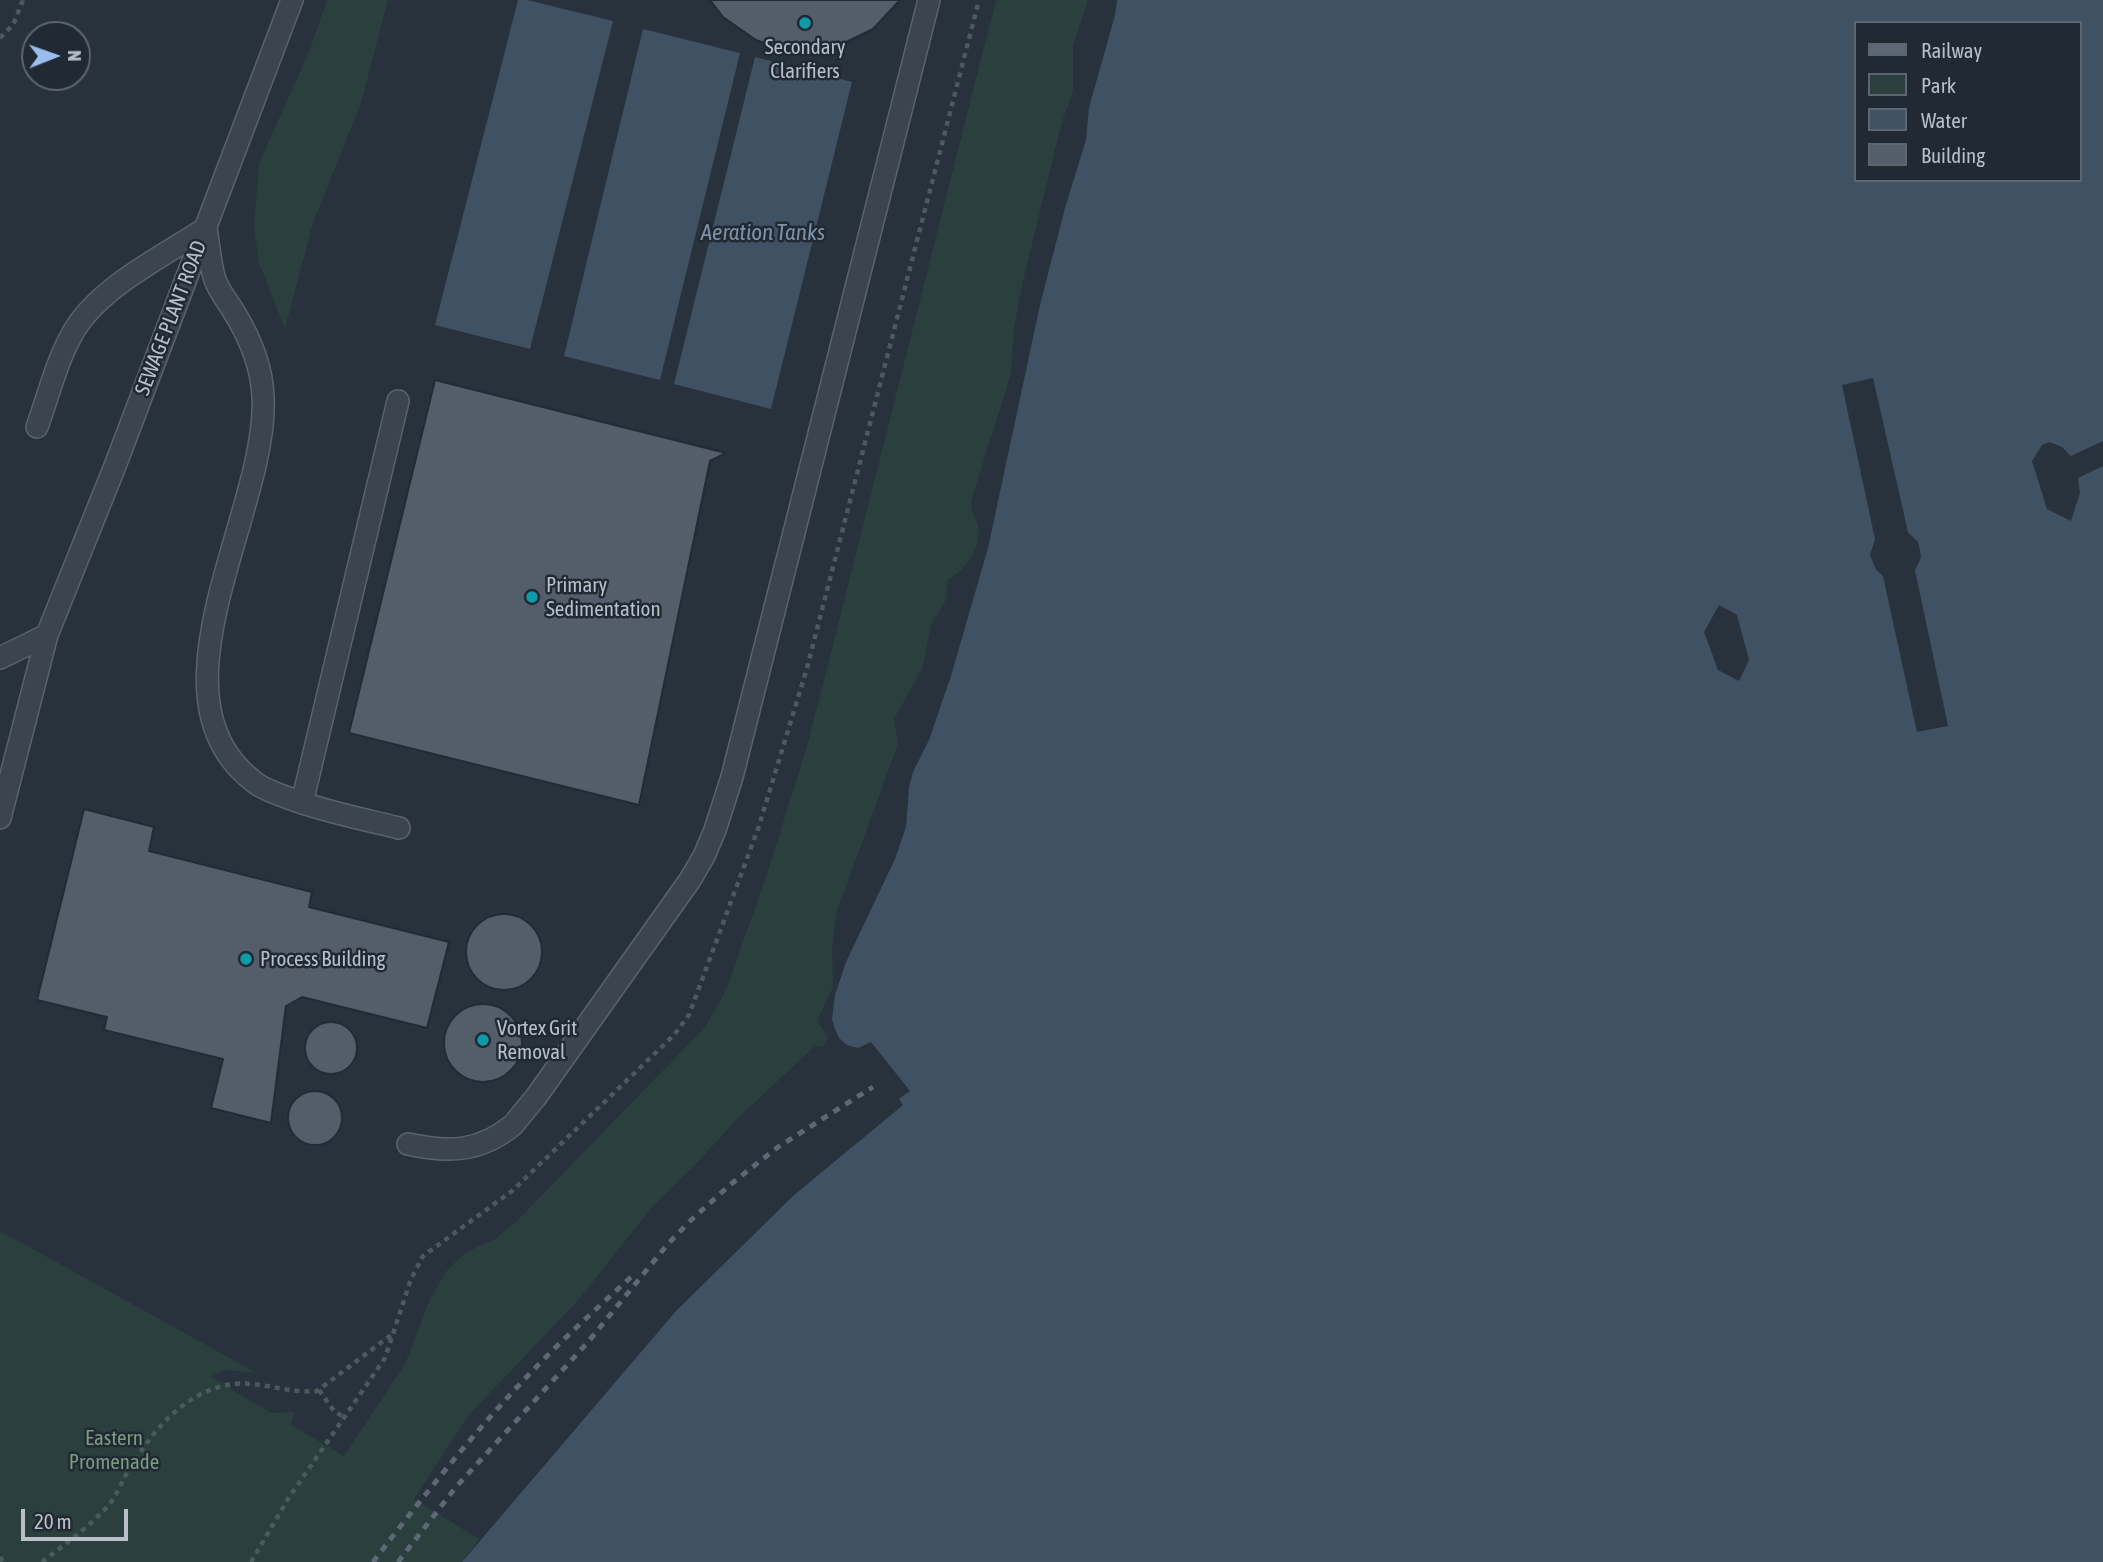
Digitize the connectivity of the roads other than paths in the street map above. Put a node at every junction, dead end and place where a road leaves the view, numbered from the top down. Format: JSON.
{"nodes":[{"id":1,"x":292,"y":0,"type":"edge"},
{"id":2,"x":929,"y":0,"type":"edge"},
{"id":3,"x":206,"y":228,"type":"junction"},
{"id":4,"x":398,"y":401,"type":"dead end"},
{"id":5,"x":37,"y":427,"type":"dead end"},
{"id":6,"x":47,"y":635,"type":"junction"},
{"id":7,"x":0,"y":658,"type":"edge"},
{"id":8,"x":302,"y":803,"type":"junction"},
{"id":9,"x":0,"y":818,"type":"edge"},
{"id":10,"x":399,"y":828,"type":"dead end"},
{"id":11,"x":408,"y":1144,"type":"dead end"}],
"edges":[{"from":1,"to":3,"type":"lane","name":"SEWAGE PLANT ROAD"},
{"from":2,"to":11,"type":"lane"},
{"from":3,"to":5,"type":"lane"},
{"from":3,"to":6,"type":"lane","name":"SEWAGE PLANT ROAD"},
{"from":3,"to":8,"type":"lane"},
{"from":4,"to":8,"type":"lane"},
{"from":6,"to":7,"type":"lane"},
{"from":6,"to":9,"type":"lane","name":"SEWAGE PLANT ROAD"},
{"from":8,"to":10,"type":"lane"}]}
